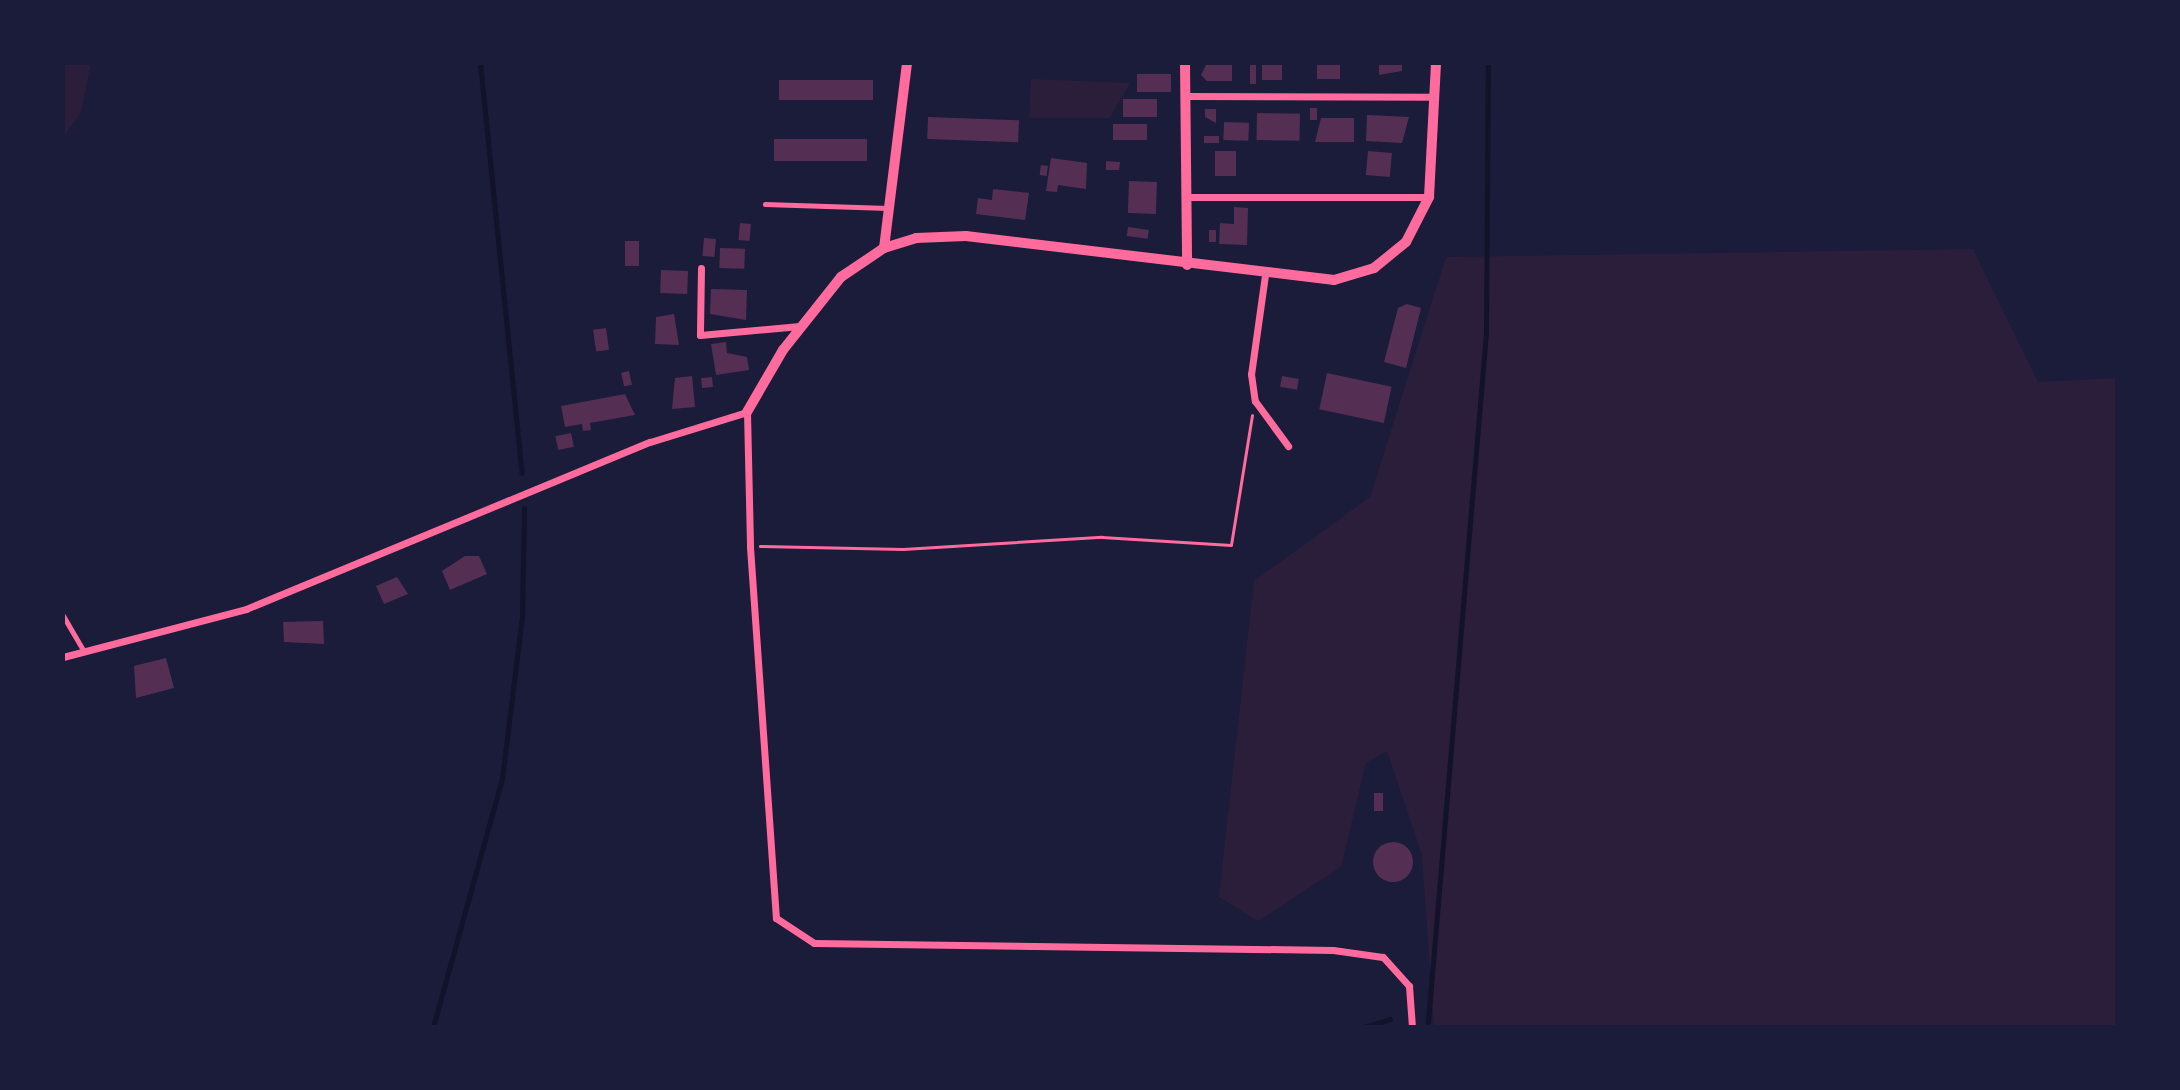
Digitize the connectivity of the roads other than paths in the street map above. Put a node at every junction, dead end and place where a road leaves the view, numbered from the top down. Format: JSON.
{"nodes":[{"id":1,"x":907,"y":63,"type":"edge"},
{"id":2,"x":1185,"y":63,"type":"edge"},
{"id":3,"x":1436,"y":63,"type":"edge"},
{"id":4,"x":1185,"y":96,"type":"junction"},
{"id":5,"x":1436,"y":97,"type":"junction"},
{"id":6,"x":1185,"y":197,"type":"junction"},
{"id":7,"x":1429,"y":197,"type":"junction"},
{"id":8,"x":765,"y":204,"type":"dead end"},
{"id":9,"x":888,"y":208,"type":"junction"},
{"id":10,"x":884,"y":248,"type":"junction"},
{"id":11,"x":1187,"y":265,"type":"junction"},
{"id":12,"x":701,"y":268,"type":"dead end"},
{"id":13,"x":1265,"y":275,"type":"junction"},
{"id":14,"x":800,"y":326,"type":"junction"},
{"id":15,"x":747,"y":412,"type":"junction"},
{"id":16,"x":1288,"y":446,"type":"dead end"},
{"id":17,"x":63,"y":615,"type":"edge"},
{"id":18,"x":84,"y":651,"type":"junction"},
{"id":19,"x":63,"y":657,"type":"edge"},
{"id":20,"x":1412,"y":1027,"type":"edge"}],
"edges":[{"from":1,"to":9,"type":"street"},
{"from":2,"to":4,"type":"street"},
{"from":3,"to":5,"type":"street"},
{"from":4,"to":5,"type":"street"},
{"from":4,"to":6,"type":"street"},
{"from":5,"to":7,"type":"street"},
{"from":6,"to":7,"type":"street"},
{"from":6,"to":11,"type":"street"},
{"from":7,"to":13,"type":"street"},
{"from":8,"to":9,"type":"lane"},
{"from":9,"to":10,"type":"street"},
{"from":10,"to":11,"type":"street"},
{"from":10,"to":14,"type":"street"},
{"from":11,"to":13,"type":"street"},
{"from":12,"to":14,"type":"street"},
{"from":13,"to":16,"type":"street"},
{"from":14,"to":15,"type":"street"},
{"from":15,"to":18,"type":"street"},
{"from":15,"to":20,"type":"street"},
{"from":17,"to":18,"type":"lane"},
{"from":18,"to":19,"type":"street"}]}
